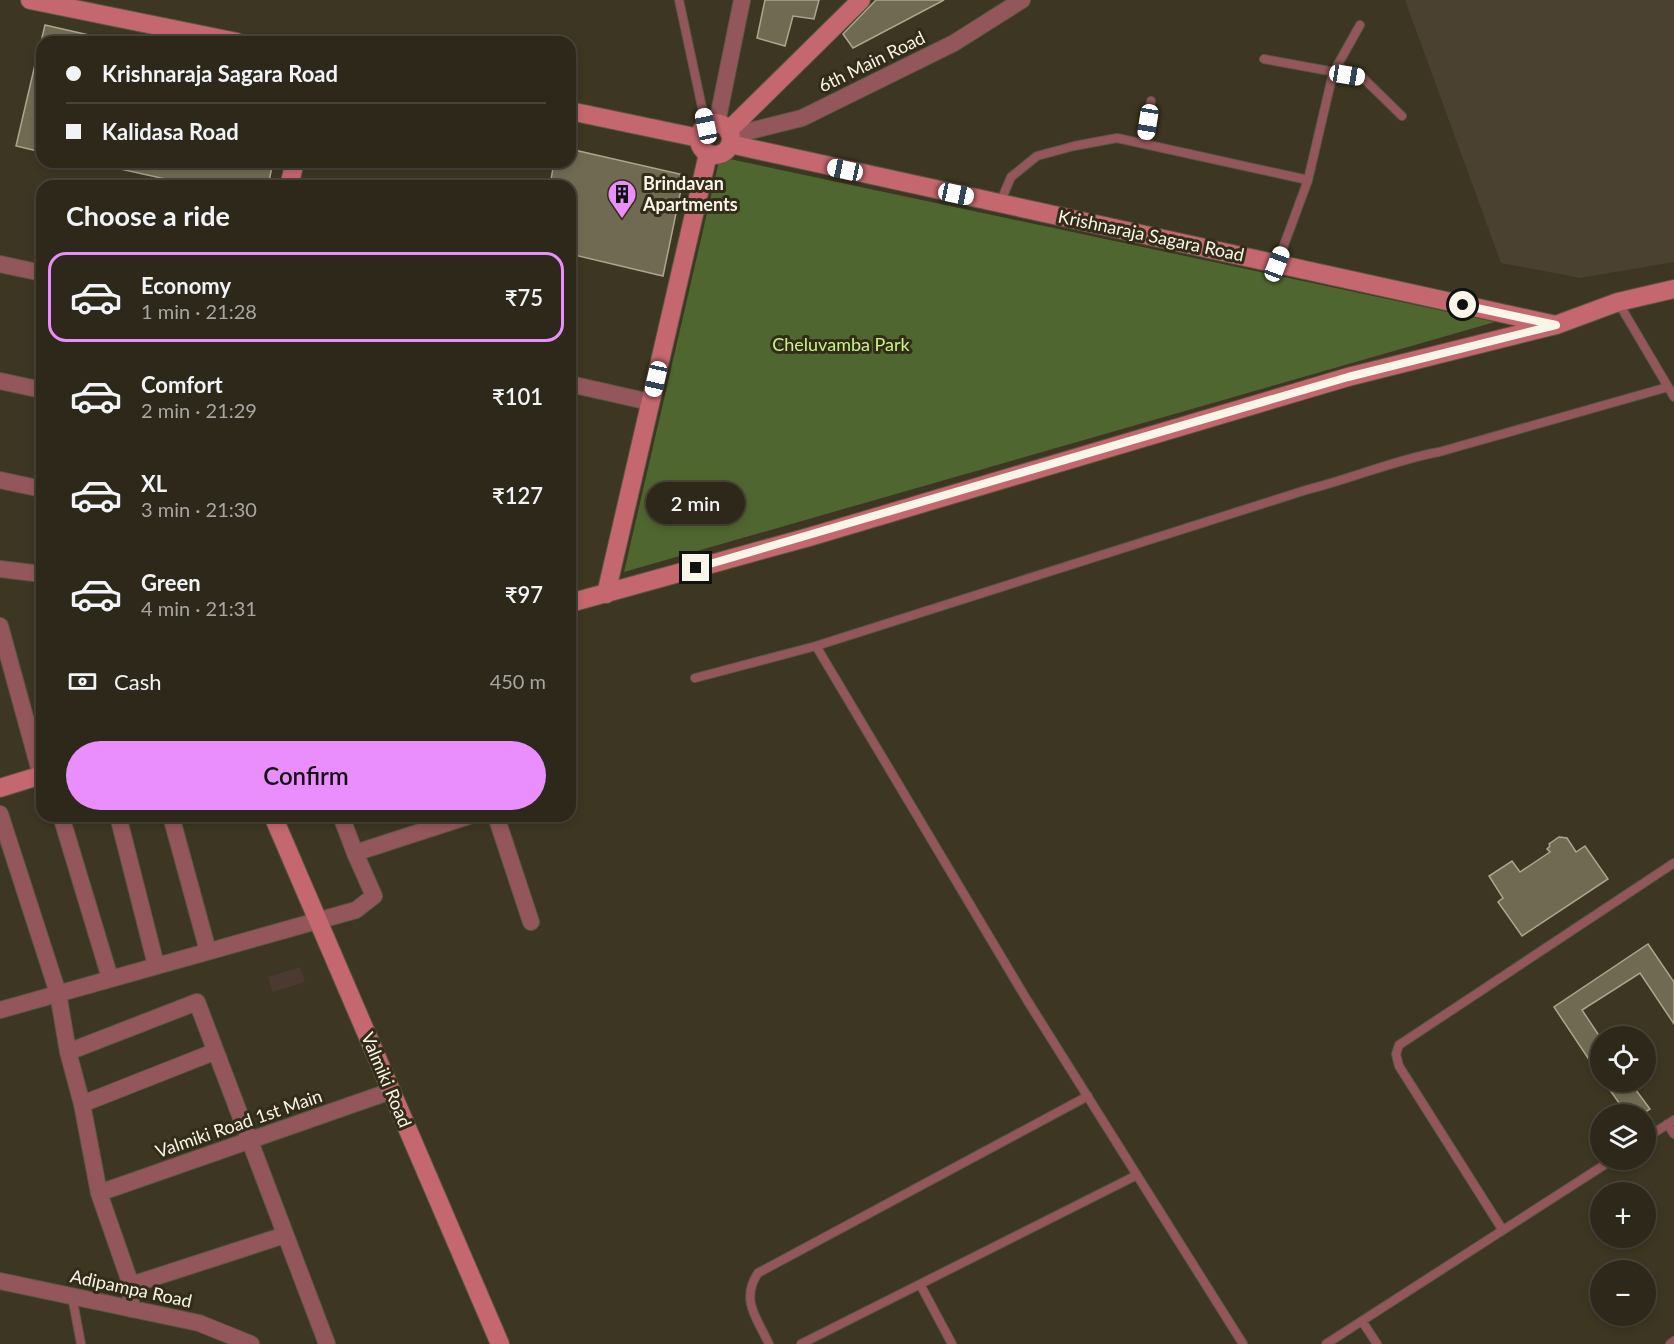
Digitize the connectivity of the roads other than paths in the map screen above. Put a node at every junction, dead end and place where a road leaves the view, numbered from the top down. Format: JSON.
{"nodes":[{"id":1,"x":30,"y":0,"type":"edge"},
{"id":2,"x":679,"y":0,"type":"edge"},
{"id":3,"x":742,"y":0,"type":"edge"},
{"id":4,"x":861,"y":0,"type":"edge"},
{"id":5,"x":1022,"y":0,"type":"edge"},
{"id":6,"x":1360,"y":25,"type":"dead end"},
{"id":7,"x":207,"y":36,"type":"edge"},
{"id":8,"x":1264,"y":58,"type":"dead end"},
{"id":9,"x":1333,"y":73,"type":"junction"},
{"id":10,"x":1151,"y":101,"type":"dead end"},
{"id":11,"x":576,"y":112,"type":"edge"},
{"id":12,"x":1402,"y":116,"type":"dead end"},
{"id":13,"x":718,"y":133,"type":"junction"},
{"id":14,"x":1145,"y":142,"type":"junction"},
{"id":15,"x":1308,"y":180,"type":"junction"},
{"id":16,"x":1000,"y":203,"type":"junction"},
{"id":17,"x":0,"y":264,"type":"edge"},
{"id":18,"x":1277,"y":264,"type":"junction"},
{"id":19,"x":36,"y":272,"type":"edge"},
{"id":20,"x":1674,"y":289,"type":"edge"},
{"id":21,"x":1618,"y":302,"type":"junction"},
{"id":22,"x":1556,"y":325,"type":"junction"},
{"id":23,"x":0,"y":381,"type":"edge"},
{"id":24,"x":576,"y":385,"type":"edge"},
{"id":25,"x":1668,"y":387,"type":"junction"},
{"id":26,"x":36,"y":389,"type":"edge"},
{"id":27,"x":1674,"y":397,"type":"edge"},
{"id":28,"x":650,"y":402,"type":"junction"},
{"id":29,"x":0,"y":480,"type":"edge"},
{"id":30,"x":36,"y":488,"type":"edge"},
{"id":31,"x":0,"y":568,"type":"edge"},
{"id":32,"x":36,"y":571,"type":"edge"},
{"id":33,"x":606,"y":594,"type":"junction"},
{"id":34,"x":576,"y":602,"type":"edge"},
{"id":35,"x":0,"y":626,"type":"edge"},
{"id":36,"x":816,"y":646,"type":"junction"},
{"id":37,"x":695,"y":678,"type":"dead end"},
{"id":38,"x":36,"y":757,"type":"edge"},
{"id":39,"x":36,"y":777,"type":"edge"},
{"id":40,"x":0,"y":788,"type":"edge"},
{"id":41,"x":0,"y":814,"type":"edge"},
{"id":42,"x":63,"y":822,"type":"edge"},
{"id":43,"x":120,"y":822,"type":"edge"},
{"id":44,"x":173,"y":822,"type":"edge"},
{"id":45,"x":276,"y":822,"type":"edge"},
{"id":46,"x":343,"y":822,"type":"edge"},
{"id":47,"x":451,"y":822,"type":"edge"},
{"id":48,"x":498,"y":822,"type":"edge"},
{"id":49,"x":355,"y":853,"type":"junction"},
{"id":50,"x":1672,"y":867,"type":"edge"},
{"id":51,"x":317,"y":920,"type":"junction"},
{"id":52,"x":531,"y":922,"type":"dead end"},
{"id":53,"x":208,"y":951,"type":"junction"},
{"id":54,"x":156,"y":965,"type":"junction"},
{"id":55,"x":110,"y":978,"type":"junction"},
{"id":56,"x":58,"y":993,"type":"junction"},
{"id":57,"x":0,"y":1010,"type":"edge"},
{"id":58,"x":68,"y":1052,"type":"junction"},
{"id":59,"x":214,"y":1052,"type":"junction"},
{"id":60,"x":391,"y":1091,"type":"junction"},
{"id":61,"x":1088,"y":1096,"type":"junction"},
{"id":62,"x":82,"y":1104,"type":"junction"},
{"id":63,"x":1671,"y":1122,"type":"edge"},
{"id":64,"x":1656,"y":1132,"type":"edge"},
{"id":65,"x":1674,"y":1134,"type":"edge"},
{"id":66,"x":249,"y":1141,"type":"junction"},
{"id":67,"x":1596,"y":1170,"type":"edge"},
{"id":68,"x":1137,"y":1176,"type":"junction"},
{"id":69,"x":99,"y":1193,"type":"junction"},
{"id":70,"x":1502,"y":1229,"type":"junction"},
{"id":71,"x":285,"y":1235,"type":"junction"},
{"id":72,"x":0,"y":1281,"type":"edge"},
{"id":73,"x":131,"y":1285,"type":"junction"},
{"id":74,"x":921,"y":1286,"type":"junction"},
{"id":75,"x":72,"y":1296,"type":"junction"},
{"id":76,"x":130,"y":1309,"type":"junction"},
{"id":77,"x":1362,"y":1321,"type":"junction"},
{"id":78,"x":1674,"y":1341,"type":"edge"},
{"id":79,"x":81,"y":1344,"type":"edge"},
{"id":80,"x":250,"y":1344,"type":"edge"},
{"id":81,"x":327,"y":1344,"type":"edge"},
{"id":82,"x":500,"y":1344,"type":"edge"},
{"id":83,"x":769,"y":1344,"type":"edge"},
{"id":84,"x":801,"y":1344,"type":"edge"},
{"id":85,"x":952,"y":1344,"type":"edge"},
{"id":86,"x":1243,"y":1344,"type":"edge"},
{"id":87,"x":1326,"y":1344,"type":"edge"},
{"id":88,"x":1377,"y":1344,"type":"edge"},
{"id":89,"x":1670,"y":1344,"type":"edge"}],
"edges":[{"from":1,"to":7,"type":"street"},
{"from":2,"to":13,"type":"lane"},
{"from":3,"to":13,"type":"street"},
{"from":4,"to":13,"type":"street"},
{"from":5,"to":13,"type":"street","name":"6th Main Road"},
{"from":6,"to":9,"type":"lane"},
{"from":8,"to":9,"type":"lane"},
{"from":9,"to":12,"type":"lane"},
{"from":9,"to":15,"type":"lane"},
{"from":10,"to":14,"type":"lane"},
{"from":11,"to":13,"type":"street","name":"Krishnaraja Sagara Road"},
{"from":13,"to":16,"type":"street","name":"Krishnaraja Sagara Road"},
{"from":13,"to":28,"type":"street"},
{"from":14,"to":15,"type":"lane"},
{"from":14,"to":16,"type":"lane"},
{"from":15,"to":18,"type":"lane"},
{"from":16,"to":18,"type":"street","name":"Krishnaraja Sagara Road"},
{"from":17,"to":19,"type":"street"},
{"from":18,"to":22,"type":"street","name":"Krishnaraja Sagara Road"},
{"from":20,"to":21,"type":"street"},
{"from":21,"to":22,"type":"street"},
{"from":21,"to":25,"type":"lane"},
{"from":22,"to":33,"type":"street"},
{"from":23,"to":26,"type":"street"},
{"from":24,"to":28,"type":"street"},
{"from":25,"to":27,"type":"lane"},
{"from":25,"to":36,"type":"lane"},
{"from":28,"to":33,"type":"street"},
{"from":29,"to":30,"type":"street"},
{"from":31,"to":32,"type":"street"},
{"from":33,"to":34,"type":"street"},
{"from":35,"to":38,"type":"street"},
{"from":36,"to":37,"type":"lane"},
{"from":36,"to":61,"type":"lane"},
{"from":39,"to":40,"type":"street"},
{"from":41,"to":56,"type":"street"},
{"from":42,"to":55,"type":"street"},
{"from":43,"to":54,"type":"street"},
{"from":44,"to":53,"type":"street"},
{"from":45,"to":51,"type":"street","name":"Valmiki Road"},
{"from":46,"to":49,"type":"street"},
{"from":47,"to":49,"type":"street"},
{"from":48,"to":52,"type":"street"},
{"from":49,"to":51,"type":"street"},
{"from":50,"to":70,"type":"lane"},
{"from":51,"to":53,"type":"street"},
{"from":51,"to":60,"type":"street","name":"Valmiki Road"},
{"from":53,"to":54,"type":"street"},
{"from":54,"to":55,"type":"street"},
{"from":55,"to":56,"type":"street"},
{"from":56,"to":57,"type":"street"},
{"from":56,"to":58,"type":"street"},
{"from":58,"to":59,"type":"street"},
{"from":58,"to":62,"type":"street"},
{"from":59,"to":62,"type":"street"},
{"from":59,"to":66,"type":"street"},
{"from":60,"to":66,"type":"street","name":"Valmiki Road 1st Main"},
{"from":60,"to":82,"type":"street","name":"Valmiki Road"},
{"from":61,"to":68,"type":"lane"},
{"from":61,"to":83,"type":"lane"},
{"from":62,"to":69,"type":"street"},
{"from":63,"to":64,"type":"lane"},
{"from":63,"to":65,"type":"lane"},
{"from":66,"to":69,"type":"street","name":"Valmiki Road 1st Main"},
{"from":66,"to":71,"type":"street"},
{"from":67,"to":70,"type":"lane"},
{"from":68,"to":74,"type":"lane"},
{"from":68,"to":86,"type":"lane"},
{"from":69,"to":73,"type":"street"},
{"from":70,"to":77,"type":"lane"},
{"from":71,"to":73,"type":"street"},
{"from":71,"to":81,"type":"street"},
{"from":72,"to":75,"type":"street","name":"Adipampa Road"},
{"from":73,"to":76,"type":"street"},
{"from":74,"to":84,"type":"lane"},
{"from":74,"to":85,"type":"lane"},
{"from":75,"to":76,"type":"street","name":"Adipampa Road"},
{"from":75,"to":79,"type":"lane"},
{"from":76,"to":80,"type":"street","name":"Adipampa Road"},
{"from":77,"to":87,"type":"lane"},
{"from":77,"to":88,"type":"lane"},
{"from":78,"to":89,"type":"lane"}]}
